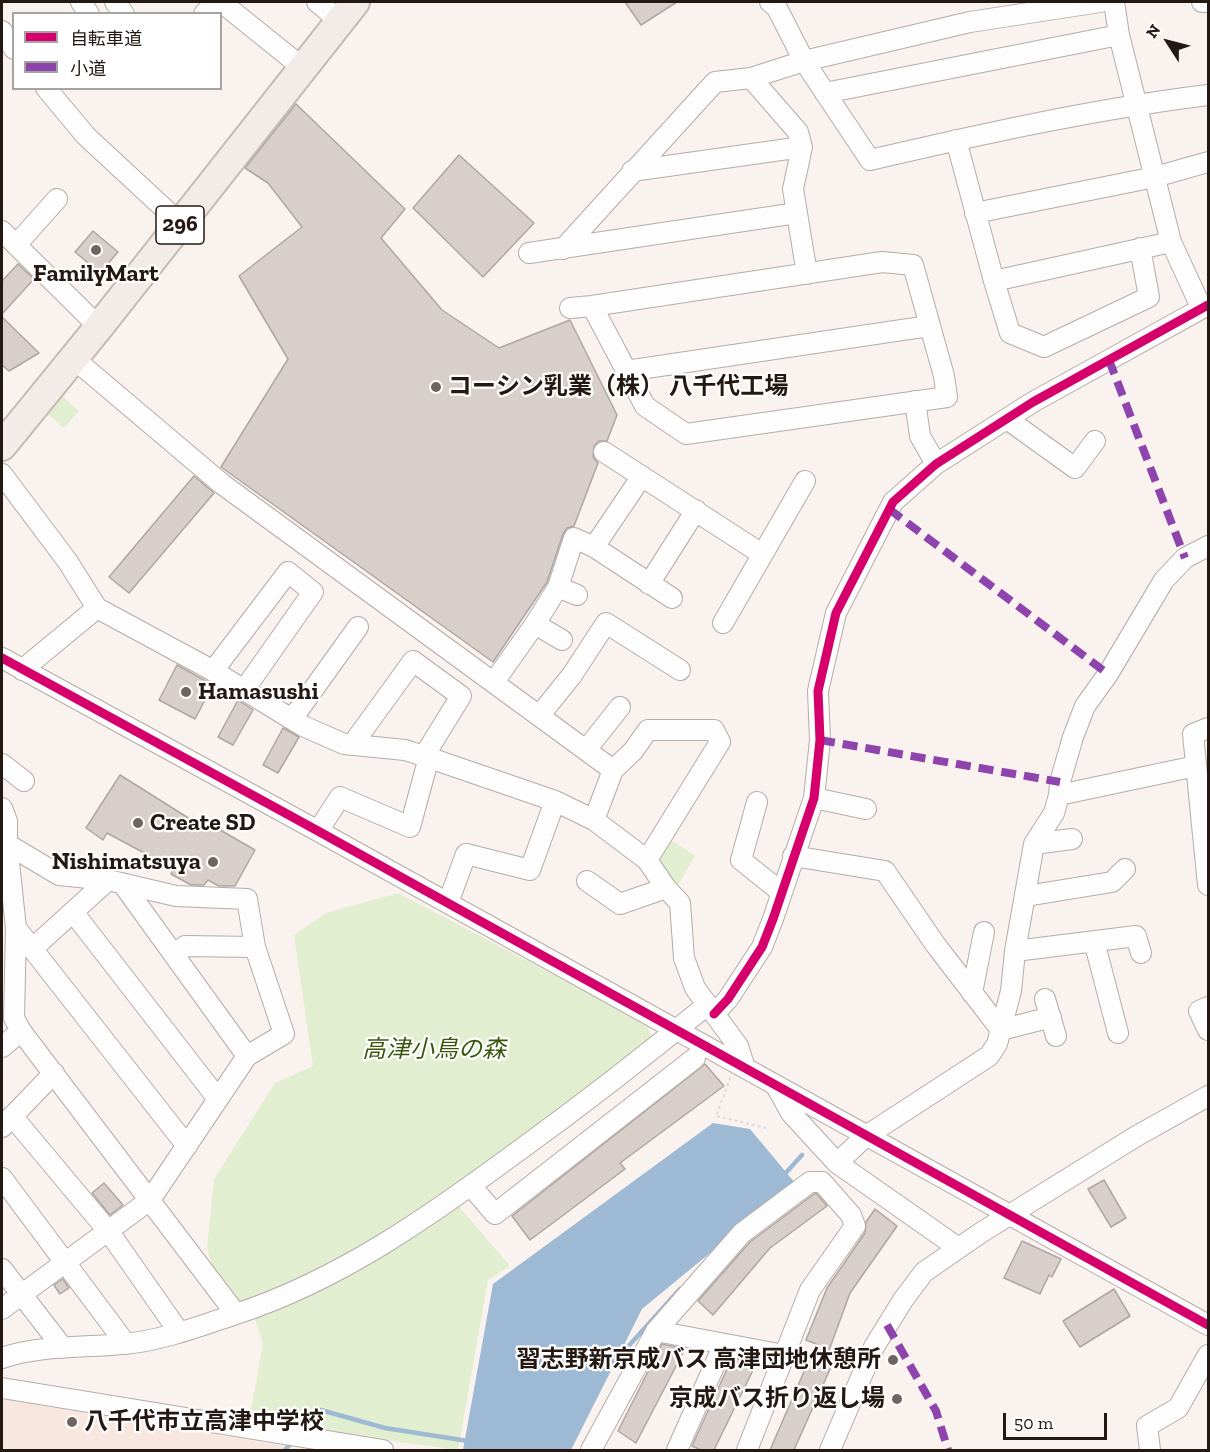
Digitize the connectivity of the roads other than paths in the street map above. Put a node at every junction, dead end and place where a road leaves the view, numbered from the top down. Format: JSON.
{"nodes":[{"id":1,"x":221,"y":2,"type":"edge"},
{"id":2,"x":316,"y":2,"type":"edge"},
{"id":3,"x":770,"y":2,"type":"edge"},
{"id":4,"x":1100,"y":2,"type":"edge"},
{"id":5,"x":1114,"y":2,"type":"edge"},
{"id":6,"x":1202,"y":2,"type":"edge"},
{"id":7,"x":1209,"y":2,"type":"edge"},
{"id":8,"x":348,"y":11,"type":"edge"},
{"id":9,"x":2,"y":31,"type":"edge"},
{"id":10,"x":1119,"y":35,"type":"junction"},
{"id":11,"x":12,"y":47,"type":"edge"},
{"id":12,"x":804,"y":61,"type":"junction"},
{"id":13,"x":303,"y":68,"type":"junction"},
{"id":14,"x":751,"y":78,"type":"junction"},
{"id":15,"x":48,"y":90,"type":"edge"},
{"id":16,"x":825,"y":93,"type":"junction"},
{"id":17,"x":1209,"y":95,"type":"edge"},
{"id":18,"x":1136,"y":104,"type":"junction"},
{"id":19,"x":956,"y":140,"type":"junction"},
{"id":20,"x":802,"y":147,"type":"junction"},
{"id":21,"x":1209,"y":162,"type":"edge"},
{"id":22,"x":632,"y":171,"type":"junction"},
{"id":23,"x":1155,"y":177,"type":"junction"},
{"id":24,"x":57,"y":199,"type":"dead end"},
{"id":25,"x":797,"y":213,"type":"junction"},
{"id":26,"x":975,"y":213,"type":"junction"},
{"id":27,"x":181,"y":224,"type":"junction"},
{"id":28,"x":2,"y":231,"type":"edge"},
{"id":29,"x":1171,"y":242,"type":"junction"},
{"id":30,"x":16,"y":245,"type":"junction"},
{"id":31,"x":1140,"y":248,"type":"junction"},
{"id":32,"x":563,"y":249,"type":"junction"},
{"id":33,"x":529,"y":253,"type":"dead end"},
{"id":34,"x":807,"y":274,"type":"junction"},
{"id":35,"x":994,"y":281,"type":"junction"},
{"id":36,"x":592,"y":306,"type":"junction"},
{"id":37,"x":1205,"y":306,"type":"edge"},
{"id":38,"x":570,"y":308,"type":"dead end"},
{"id":39,"x":929,"y":326,"type":"junction"},
{"id":40,"x":99,"y":327,"type":"junction"},
{"id":41,"x":73,"y":358,"type":"junction"},
{"id":42,"x":626,"y":371,"type":"junction"},
{"id":43,"x":915,"y":401,"type":"junction"},
{"id":44,"x":1007,"y":419,"type":"junction"},
{"id":45,"x":1095,"y":441,"type":"dead end"},
{"id":46,"x":2,"y":446,"type":"edge"},
{"id":47,"x":604,"y":452,"type":"dead end"},
{"id":48,"x":936,"y":464,"type":"junction"},
{"id":49,"x":2,"y":474,"type":"edge"},
{"id":50,"x":642,"y":476,"type":"junction"},
{"id":51,"x":805,"y":481,"type":"dead end"},
{"id":52,"x":696,"y":510,"type":"junction"},
{"id":53,"x":1209,"y":546,"type":"edge"},
{"id":54,"x":594,"y":547,"type":"junction"},
{"id":55,"x":762,"y":554,"type":"junction"},
{"id":56,"x":649,"y":584,"type":"junction"},
{"id":57,"x":558,"y":587,"type":"junction"},
{"id":58,"x":577,"y":595,"type":"dead end"},
{"id":59,"x":672,"y":598,"type":"dead end"},
{"id":60,"x":97,"y":608,"type":"junction"},
{"id":61,"x":723,"y":622,"type":"dead end"},
{"id":62,"x":535,"y":624,"type":"junction"},
{"id":63,"x":358,"y":627,"type":"dead end"},
{"id":64,"x":562,"y":640,"type":"dead end"},
{"id":65,"x":2,"y":658,"type":"edge"},
{"id":66,"x":22,"y":670,"type":"junction"},
{"id":67,"x":680,"y":670,"type":"dead end"},
{"id":68,"x":213,"y":671,"type":"junction"},
{"id":69,"x":494,"y":682,"type":"junction"},
{"id":70,"x":244,"y":690,"type":"junction"},
{"id":71,"x":620,"y":707,"type":"dead end"},
{"id":72,"x":539,"y":716,"type":"junction"},
{"id":73,"x":292,"y":720,"type":"junction"},
{"id":74,"x":1209,"y":728,"type":"edge"},
{"id":75,"x":352,"y":745,"type":"junction"},
{"id":76,"x":586,"y":750,"type":"junction"},
{"id":77,"x":426,"y":756,"type":"junction"},
{"id":78,"x":2,"y":764,"type":"edge"},
{"id":79,"x":1196,"y":766,"type":"junction"},
{"id":80,"x":613,"y":770,"type":"junction"},
{"id":81,"x":24,"y":781,"type":"dead end"},
{"id":82,"x":1059,"y":795,"type":"junction"},
{"id":83,"x":814,"y":798,"type":"junction"},
{"id":84,"x":555,"y":801,"type":"junction"},
{"id":85,"x":757,"y":802,"type":"dead end"},
{"id":86,"x":1204,"y":802,"type":"edge"},
{"id":87,"x":2,"y":808,"type":"edge"},
{"id":88,"x":866,"y":808,"type":"dead end"},
{"id":89,"x":594,"y":820,"type":"junction"},
{"id":90,"x":318,"y":831,"type":"junction"},
{"id":91,"x":1072,"y":839,"type":"dead end"},
{"id":92,"x":8,"y":844,"type":"junction"},
{"id":93,"x":1034,"y":844,"type":"junction"},
{"id":94,"x":793,"y":856,"type":"junction"},
{"id":95,"x":647,"y":860,"type":"junction"},
{"id":96,"x":1125,"y":869,"type":"dead end"},
{"id":97,"x":587,"y":881,"type":"dead end"},
{"id":98,"x":115,"y":882,"type":"junction"},
{"id":99,"x":1209,"y":885,"type":"edge"},
{"id":100,"x":666,"y":888,"type":"junction"},
{"id":101,"x":781,"y":892,"type":"junction"},
{"id":102,"x":1026,"y":896,"type":"junction"},
{"id":103,"x":448,"y":903,"type":"junction"},
{"id":104,"x":73,"y":912,"type":"junction"},
{"id":105,"x":16,"y":928,"type":"junction"},
{"id":106,"x":984,"y":932,"type":"dead end"},
{"id":107,"x":1094,"y":941,"type":"junction"},
{"id":108,"x":255,"y":947,"type":"junction"},
{"id":109,"x":32,"y":949,"type":"junction"},
{"id":110,"x":1015,"y":951,"type":"junction"},
{"id":111,"x":1141,"y":953,"type":"dead end"},
{"id":112,"x":174,"y":955,"type":"junction"},
{"id":113,"x":8,"y":962,"type":"edge"},
{"id":114,"x":972,"y":993,"type":"junction"},
{"id":115,"x":1209,"y":1007,"type":"edge"},
{"id":116,"x":711,"y":1010,"type":"junction"},
{"id":117,"x":1051,"y":1017,"type":"dead end"},
{"id":118,"x":21,"y":1030,"type":"junction"},
{"id":119,"x":676,"y":1030,"type":"junction"},
{"id":120,"x":1001,"y":1030,"type":"junction"},
{"id":121,"x":1209,"y":1030,"type":"edge"},
{"id":122,"x":1118,"y":1033,"type":"dead end"},
{"id":123,"x":2,"y":1047,"type":"edge"},
{"id":124,"x":247,"y":1056,"type":"junction"},
{"id":125,"x":695,"y":1058,"type":"dead end"},
{"id":126,"x":744,"y":1068,"type":"junction"},
{"id":127,"x":54,"y":1073,"type":"junction"},
{"id":128,"x":776,"y":1085,"type":"junction"},
{"id":129,"x":1209,"y":1096,"type":"edge"},
{"id":130,"x":219,"y":1099,"type":"junction"},
{"id":131,"x":4,"y":1124,"type":"edge"},
{"id":132,"x":866,"y":1136,"type":"junction"},
{"id":133,"x":187,"y":1146,"type":"junction"},
{"id":134,"x":837,"y":1163,"type":"junction"},
{"id":135,"x":2,"y":1178,"type":"edge"},
{"id":136,"x":471,"y":1186,"type":"junction"},
{"id":137,"x":150,"y":1200,"type":"junction"},
{"id":138,"x":1010,"y":1215,"type":"junction"},
{"id":139,"x":109,"y":1232,"type":"junction"},
{"id":140,"x":957,"y":1247,"type":"junction"},
{"id":141,"x":65,"y":1263,"type":"junction"},
{"id":142,"x":2,"y":1269,"type":"edge"},
{"id":143,"x":22,"y":1294,"type":"junction"},
{"id":144,"x":2,"y":1309,"type":"edge"},
{"id":145,"x":236,"y":1314,"type":"junction"},
{"id":146,"x":1209,"y":1325,"type":"edge"},
{"id":147,"x":656,"y":1331,"type":"junction"},
{"id":148,"x":179,"y":1332,"type":"junction"},
{"id":149,"x":126,"y":1344,"type":"junction"},
{"id":150,"x":724,"y":1344,"type":"junction"},
{"id":151,"x":63,"y":1348,"type":"junction"},
{"id":152,"x":784,"y":1355,"type":"junction"},
{"id":153,"x":1209,"y":1355,"type":"edge"},
{"id":154,"x":2,"y":1356,"type":"edge"},
{"id":155,"x":2,"y":1388,"type":"edge"},
{"id":156,"x":383,"y":1450,"type":"edge"},
{"id":157,"x":591,"y":1450,"type":"edge"},
{"id":158,"x":676,"y":1450,"type":"edge"},
{"id":159,"x":747,"y":1450,"type":"edge"},
{"id":160,"x":830,"y":1450,"type":"edge"},
{"id":161,"x":1150,"y":1450,"type":"edge"}],
"edges":[{"from":1,"to":13,"type":"street"},
{"from":2,"to":8,"type":"street"},
{"from":3,"to":12,"type":"street"},
{"from":4,"to":12,"type":"street"},
{"from":5,"to":10,"type":"street"},
{"from":6,"to":7,"type":"street"},
{"from":8,"to":13,"type":"highway","number":"296"},
{"from":9,"to":11,"type":"street"},
{"from":10,"to":16,"type":"street"},
{"from":10,"to":18,"type":"street"},
{"from":12,"to":14,"type":"street"},
{"from":12,"to":16,"type":"street"},
{"from":13,"to":27,"type":"highway","number":"296"},
{"from":14,"to":20,"type":"street"},
{"from":14,"to":22,"type":"street"},
{"from":15,"to":27,"type":"street"},
{"from":16,"to":19,"type":"street"},
{"from":17,"to":18,"type":"street"},
{"from":18,"to":19,"type":"street"},
{"from":18,"to":23,"type":"street"},
{"from":19,"to":26,"type":"street"},
{"from":20,"to":22,"type":"street"},
{"from":20,"to":25,"type":"street"},
{"from":21,"to":23,"type":"street"},
{"from":22,"to":32,"type":"street"},
{"from":23,"to":26,"type":"street"},
{"from":23,"to":29,"type":"street"},
{"from":24,"to":30,"type":"street"},
{"from":25,"to":32,"type":"street"},
{"from":25,"to":34,"type":"street"},
{"from":26,"to":35,"type":"street"},
{"from":27,"to":40,"type":"highway","number":"296"},
{"from":28,"to":30,"type":"street"},
{"from":29,"to":31,"type":"street"},
{"from":29,"to":37,"type":"street"},
{"from":30,"to":40,"type":"street"},
{"from":31,"to":35,"type":"street"},
{"from":31,"to":35,"type":"street"},
{"from":32,"to":33,"type":"street"},
{"from":34,"to":36,"type":"street"},
{"from":34,"to":39,"type":"street"},
{"from":36,"to":38,"type":"street"},
{"from":36,"to":42,"type":"street"},
{"from":37,"to":44,"type":"street"},
{"from":39,"to":42,"type":"street"},
{"from":39,"to":43,"type":"street"},
{"from":40,"to":41,"type":"highway","number":"296"},
{"from":41,"to":46,"type":"highway","number":"296"},
{"from":41,"to":69,"type":"street"},
{"from":42,"to":43,"type":"street"},
{"from":43,"to":48,"type":"street"},
{"from":44,"to":45,"type":"street"},
{"from":44,"to":48,"type":"street"},
{"from":47,"to":50,"type":"street"},
{"from":48,"to":83,"type":"street"},
{"from":49,"to":60,"type":"street"},
{"from":50,"to":52,"type":"street"},
{"from":50,"to":54,"type":"street"},
{"from":51,"to":55,"type":"street"},
{"from":52,"to":55,"type":"street"},
{"from":52,"to":56,"type":"street"},
{"from":53,"to":82,"type":"street"},
{"from":54,"to":56,"type":"street"},
{"from":54,"to":57,"type":"street"},
{"from":55,"to":61,"type":"street"},
{"from":56,"to":59,"type":"street"},
{"from":57,"to":58,"type":"street"},
{"from":57,"to":62,"type":"street"},
{"from":60,"to":66,"type":"street"},
{"from":60,"to":68,"type":"street"},
{"from":62,"to":64,"type":"street"},
{"from":62,"to":69,"type":"street"},
{"from":63,"to":73,"type":"street"},
{"from":65,"to":66,"type":"street"},
{"from":66,"to":90,"type":"street"},
{"from":67,"to":72,"type":"street"},
{"from":68,"to":70,"type":"street"},
{"from":68,"to":70,"type":"street"},
{"from":69,"to":72,"type":"street"},
{"from":70,"to":73,"type":"street"},
{"from":71,"to":76,"type":"street"},
{"from":72,"to":76,"type":"street"},
{"from":73,"to":75,"type":"street"},
{"from":74,"to":79,"type":"street"},
{"from":75,"to":77,"type":"street"},
{"from":75,"to":77,"type":"street"},
{"from":76,"to":80,"type":"street"},
{"from":77,"to":84,"type":"street"},
{"from":77,"to":90,"type":"street"},
{"from":78,"to":81,"type":"street"},
{"from":79,"to":82,"type":"street"},
{"from":79,"to":86,"type":"street"},
{"from":80,"to":89,"type":"street"},
{"from":80,"to":95,"type":"street"},
{"from":82,"to":93,"type":"street"},
{"from":83,"to":88,"type":"street"},
{"from":83,"to":94,"type":"street"},
{"from":84,"to":89,"type":"street"},
{"from":84,"to":103,"type":"street"},
{"from":85,"to":101,"type":"street"},
{"from":86,"to":99,"type":"street"},
{"from":87,"to":92,"type":"street"},
{"from":89,"to":95,"type":"street"},
{"from":90,"to":103,"type":"street"},
{"from":91,"to":93,"type":"street"},
{"from":92,"to":98,"type":"street"},
{"from":92,"to":105,"type":"street"},
{"from":93,"to":102,"type":"street"},
{"from":94,"to":101,"type":"street"},
{"from":94,"to":114,"type":"street"},
{"from":95,"to":100,"type":"street"},
{"from":96,"to":102,"type":"street"},
{"from":97,"to":100,"type":"street"},
{"from":98,"to":104,"type":"street"},
{"from":98,"to":108,"type":"street"},
{"from":98,"to":112,"type":"street"},
{"from":100,"to":116,"type":"street"},
{"from":101,"to":116,"type":"street"},
{"from":102,"to":110,"type":"street"},
{"from":103,"to":119,"type":"street"},
{"from":104,"to":109,"type":"street"},
{"from":104,"to":130,"type":"street"},
{"from":105,"to":109,"type":"street"},
{"from":105,"to":113,"type":"street"},
{"from":106,"to":114,"type":"street"},
{"from":107,"to":110,"type":"street"},
{"from":107,"to":111,"type":"street"},
{"from":107,"to":122,"type":"street"},
{"from":108,"to":112,"type":"street"},
{"from":108,"to":124,"type":"street"},
{"from":109,"to":133,"type":"street"},
{"from":110,"to":120,"type":"street"},
{"from":112,"to":124,"type":"street"},
{"from":113,"to":118,"type":"street"},
{"from":114,"to":120,"type":"street"},
{"from":115,"to":121,"type":"street"},
{"from":116,"to":119,"type":"street"},
{"from":116,"to":126,"type":"street"},
{"from":117,"to":120,"type":"street"},
{"from":118,"to":123,"type":"street"},
{"from":118,"to":127,"type":"street"},
{"from":119,"to":126,"type":"street"},
{"from":119,"to":136,"type":"street"},
{"from":120,"to":132,"type":"street"},
{"from":124,"to":130,"type":"street"},
{"from":125,"to":136,"type":"street"},
{"from":126,"to":128,"type":"street"},
{"from":127,"to":131,"type":"street"},
{"from":127,"to":137,"type":"street"},
{"from":128,"to":132,"type":"street"},
{"from":128,"to":134,"type":"street"},
{"from":129,"to":138,"type":"street"},
{"from":130,"to":133,"type":"street"},
{"from":131,"to":139,"type":"street"},
{"from":132,"to":134,"type":"street"},
{"from":132,"to":138,"type":"street"},
{"from":133,"to":137,"type":"street"},
{"from":134,"to":140,"type":"street"},
{"from":135,"to":141,"type":"street"},
{"from":136,"to":145,"type":"street"},
{"from":137,"to":139,"type":"street"},
{"from":137,"to":145,"type":"street"},
{"from":138,"to":140,"type":"street"},
{"from":138,"to":146,"type":"street"},
{"from":139,"to":141,"type":"street"},
{"from":139,"to":148,"type":"street"},
{"from":140,"to":160,"type":"street"},
{"from":141,"to":143,"type":"street"},
{"from":141,"to":149,"type":"street"},
{"from":142,"to":143,"type":"street"},
{"from":143,"to":144,"type":"street"},
{"from":143,"to":151,"type":"street"},
{"from":145,"to":148,"type":"street"},
{"from":147,"to":150,"type":"street"},
{"from":147,"to":152,"type":"street"},
{"from":147,"to":157,"type":"street"},
{"from":148,"to":149,"type":"street"},
{"from":149,"to":151,"type":"street"},
{"from":150,"to":152,"type":"street"},
{"from":150,"to":158,"type":"street"},
{"from":151,"to":154,"type":"street"},
{"from":152,"to":159,"type":"street"},
{"from":153,"to":161,"type":"street"},
{"from":155,"to":156,"type":"street"}]}
